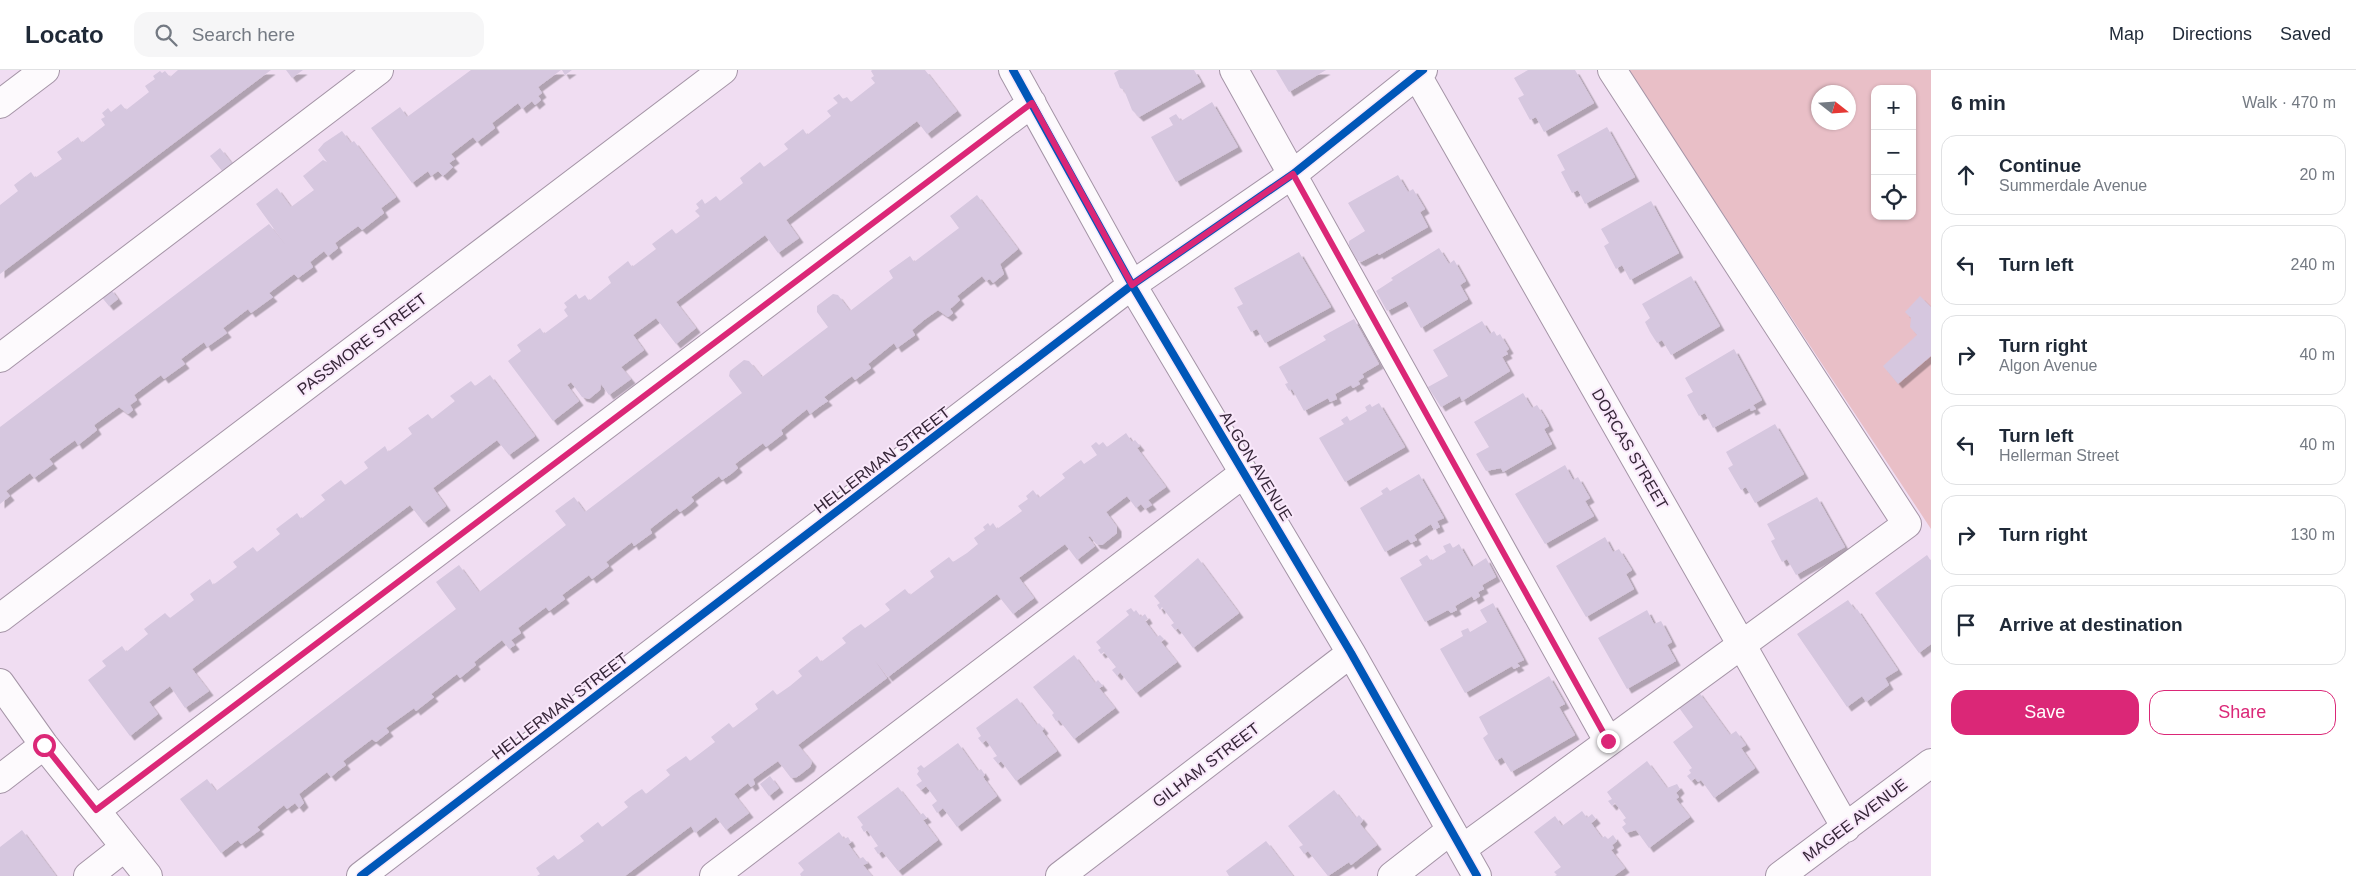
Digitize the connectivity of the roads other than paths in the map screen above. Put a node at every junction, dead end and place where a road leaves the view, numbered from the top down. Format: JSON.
{"nodes":[{"id":1,"x":44,"y":70,"type":"edge"},
{"id":2,"x":379,"y":70,"type":"edge"},
{"id":3,"x":724,"y":70,"type":"edge"},
{"id":4,"x":1013,"y":70,"type":"edge"},
{"id":5,"x":1234,"y":70,"type":"edge"},
{"id":6,"x":1612,"y":70,"type":"edge"},
{"id":7,"x":1418,"y":72,"type":"edge"},
{"id":8,"x":1032,"y":103,"type":"junction"},
{"id":9,"x":0,"y":104,"type":"edge"},
{"id":10,"x":1293,"y":174,"type":"junction"},
{"id":11,"x":1132,"y":285,"type":"junction"},
{"id":12,"x":0,"y":358,"type":"edge"},
{"id":13,"x":1244,"y":473,"type":"junction"},
{"id":14,"x":0,"y":618,"type":"edge"},
{"id":15,"x":1742,"y":644,"type":"junction"},
{"id":16,"x":1351,"y":653,"type":"junction"},
{"id":17,"x":0,"y":683,"type":"edge"},
{"id":18,"x":1608,"y":741,"type":"junction"},
{"id":19,"x":44,"y":745,"type":"junction"},
{"id":20,"x":1931,"y":763,"type":"edge"},
{"id":21,"x":0,"y":778,"type":"edge"},
{"id":22,"x":96,"y":810,"type":"junction"},
{"id":23,"x":1846,"y":828,"type":"junction"},
{"id":24,"x":1457,"y":839,"type":"junction"},
{"id":25,"x":125,"y":847,"type":"junction"},
{"id":26,"x":88,"y":876,"type":"edge"},
{"id":27,"x":148,"y":876,"type":"edge"},
{"id":28,"x":361,"y":876,"type":"edge"},
{"id":29,"x":714,"y":876,"type":"edge"},
{"id":30,"x":1060,"y":876,"type":"edge"},
{"id":31,"x":1392,"y":876,"type":"edge"},
{"id":32,"x":1477,"y":876,"type":"edge"},
{"id":33,"x":1780,"y":876,"type":"edge"}],
"edges":[{"from":1,"to":9,"type":"street"},
{"from":2,"to":12,"type":"street"},
{"from":3,"to":14,"type":"street","name":"PASSMORE STREET"},
{"from":4,"to":8,"type":"street","name":"ALGON AVENUE"},
{"from":5,"to":10,"type":"street"},
{"from":6,"to":15,"type":"street"},
{"from":7,"to":10,"type":"street","name":"HELLERMAN STREET"},
{"from":7,"to":15,"type":"street","name":"DORCAS STREET"},
{"from":8,"to":11,"type":"street","name":"ALGON AVENUE"},
{"from":8,"to":22,"type":"street"},
{"from":10,"to":11,"type":"street","name":"HELLERMAN STREET"},
{"from":10,"to":18,"type":"street"},
{"from":11,"to":13,"type":"street","name":"ALGON AVENUE"},
{"from":11,"to":28,"type":"street","name":"HELLERMAN STREET"},
{"from":13,"to":16,"type":"street","name":"ALGON AVENUE"},
{"from":13,"to":29,"type":"street"},
{"from":15,"to":18,"type":"street"},
{"from":15,"to":23,"type":"street","name":"DORCAS STREET"},
{"from":16,"to":24,"type":"street","name":"ALGON AVENUE"},
{"from":16,"to":30,"type":"street","name":"GILHAM STREET"},
{"from":17,"to":19,"type":"street"},
{"from":18,"to":24,"type":"street"},
{"from":19,"to":21,"type":"street"},
{"from":19,"to":22,"type":"street"},
{"from":20,"to":23,"type":"street","name":"MAGEE AVENUE"},
{"from":22,"to":25,"type":"street"},
{"from":23,"to":33,"type":"street","name":"MAGEE AVENUE"},
{"from":24,"to":31,"type":"street"},
{"from":24,"to":32,"type":"street","name":"ALGON AVENUE"},
{"from":25,"to":26,"type":"street"},
{"from":25,"to":27,"type":"street"}]}
